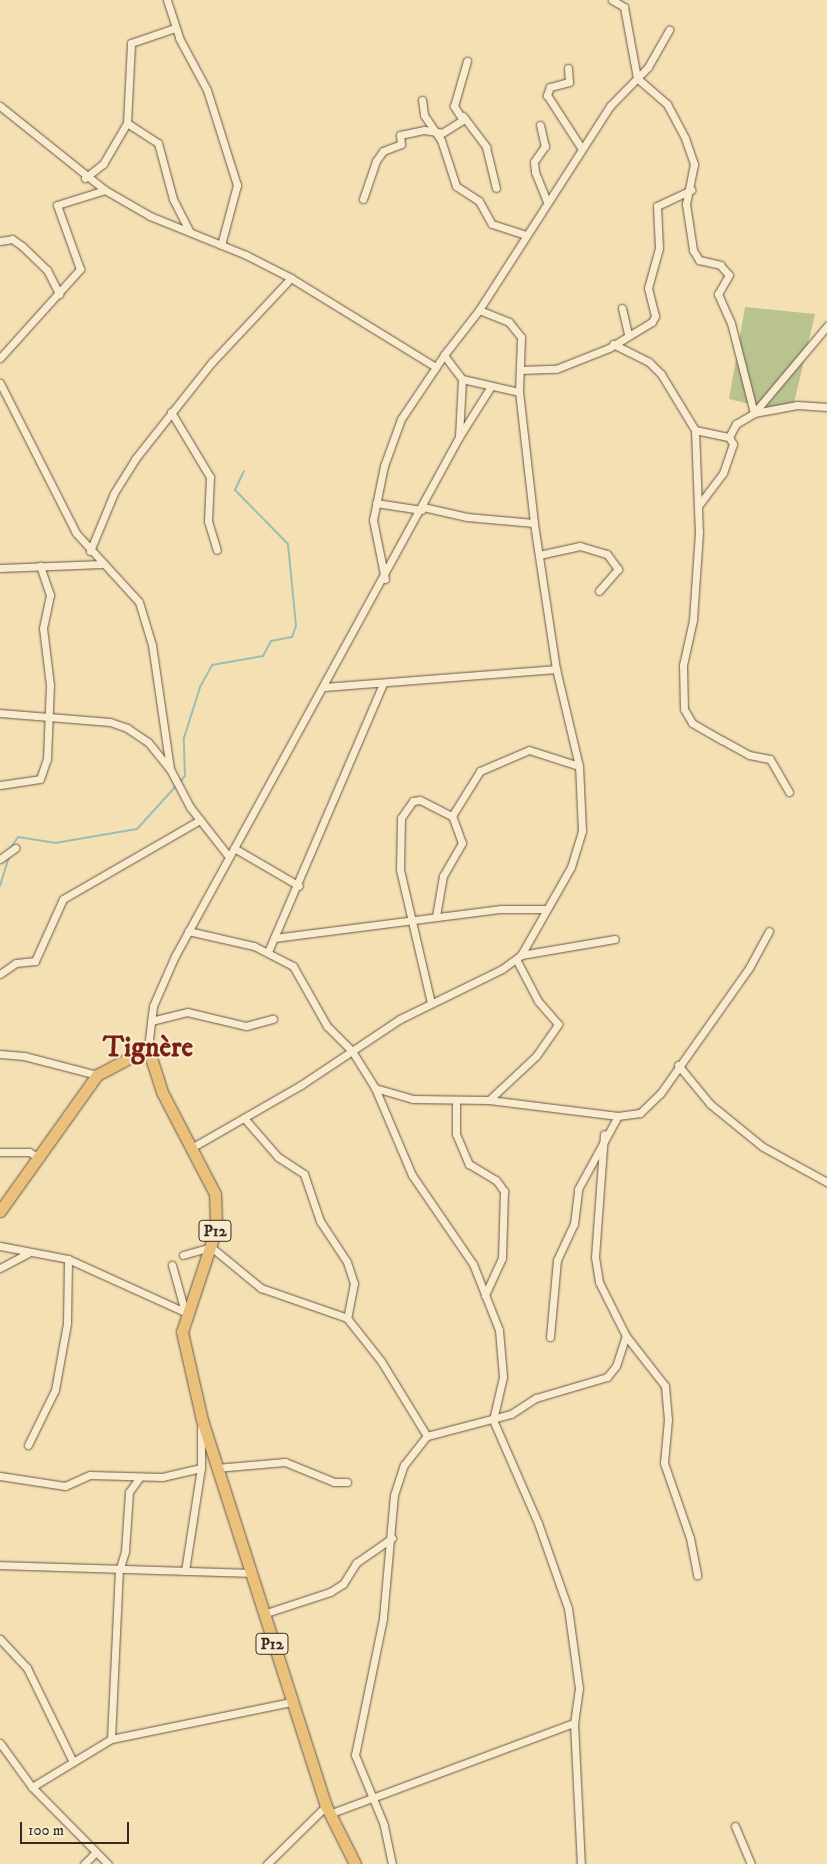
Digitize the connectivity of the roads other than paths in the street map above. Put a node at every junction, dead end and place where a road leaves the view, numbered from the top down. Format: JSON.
{"nodes":[{"id":1,"x":167,"y":0,"type":"edge"},
{"id":2,"x":612,"y":0,"type":"edge"},
{"id":3,"x":175,"y":28,"type":"junction"},
{"id":4,"x":669,"y":30,"type":"dead end"},
{"id":5,"x":467,"y":61,"type":"dead end"},
{"id":6,"x":568,"y":68,"type":"dead end"},
{"id":7,"x":637,"y":78,"type":"junction"},
{"id":8,"x":422,"y":100,"type":"dead end"},
{"id":9,"x":0,"y":106,"type":"edge"},
{"id":10,"x":460,"y":114,"type":"junction"},
{"id":11,"x":127,"y":123,"type":"junction"},
{"id":12,"x":540,"y":125,"type":"dead end"},
{"id":13,"x":436,"y":132,"type":"junction"},
{"id":14,"x":582,"y":149,"type":"junction"},
{"id":15,"x":85,"y":178,"type":"junction"},
{"id":16,"x":496,"y":188,"type":"dead end"},
{"id":17,"x":105,"y":190,"type":"junction"},
{"id":18,"x":691,"y":190,"type":"junction"},
{"id":19,"x":363,"y":199,"type":"dead end"},
{"id":20,"x":548,"y":202,"type":"junction"},
{"id":21,"x":190,"y":232,"type":"junction"},
{"id":22,"x":526,"y":235,"type":"junction"},
{"id":23,"x":0,"y":241,"type":"edge"},
{"id":24,"x":222,"y":244,"type":"junction"},
{"id":25,"x":291,"y":278,"type":"junction"},
{"id":26,"x":59,"y":294,"type":"junction"},
{"id":27,"x":622,"y":308,"type":"dead end"},
{"id":28,"x":479,"y":310,"type":"junction"},
{"id":29,"x":827,"y":326,"type":"edge"},
{"id":30,"x":628,"y":334,"type":"junction"},
{"id":31,"x":613,"y":344,"type":"junction"},
{"id":32,"x":444,"y":355,"type":"junction"},
{"id":33,"x":0,"y":358,"type":"edge"},
{"id":34,"x":434,"y":366,"type":"junction"},
{"id":35,"x":520,"y":370,"type":"junction"},
{"id":36,"x":462,"y":379,"type":"junction"},
{"id":37,"x":0,"y":383,"type":"edge"},
{"id":38,"x":490,"y":388,"type":"junction"},
{"id":39,"x":519,"y":392,"type":"junction"},
{"id":40,"x":827,"y":407,"type":"edge"},
{"id":41,"x":171,"y":412,"type":"junction"},
{"id":42,"x":754,"y":413,"type":"junction"},
{"id":43,"x":695,"y":430,"type":"junction"},
{"id":44,"x":459,"y":437,"type":"junction"},
{"id":45,"x":729,"y":437,"type":"junction"},
{"id":46,"x":376,"y":503,"type":"junction"},
{"id":47,"x":699,"y":505,"type":"junction"},
{"id":48,"x":422,"y":508,"type":"junction"},
{"id":49,"x":534,"y":522,"type":"junction"},
{"id":50,"x":217,"y":550,"type":"dead end"},
{"id":51,"x":90,"y":551,"type":"junction"},
{"id":52,"x":539,"y":555,"type":"junction"},
{"id":53,"x":102,"y":564,"type":"junction"},
{"id":54,"x":40,"y":566,"type":"junction"},
{"id":55,"x":0,"y":568,"type":"edge"},
{"id":56,"x":385,"y":579,"type":"junction"},
{"id":57,"x":598,"y":591,"type":"dead end"},
{"id":58,"x":556,"y":669,"type":"junction"},
{"id":59,"x":383,"y":684,"type":"junction"},
{"id":60,"x":324,"y":687,"type":"junction"},
{"id":61,"x":0,"y":713,"type":"edge"},
{"id":62,"x":48,"y":720,"type":"junction"},
{"id":63,"x":579,"y":766,"type":"junction"},
{"id":64,"x":170,"y":769,"type":"junction"},
{"id":65,"x":0,"y":785,"type":"edge"},
{"id":66,"x":788,"y":792,"type":"dead end"},
{"id":67,"x":452,"y":816,"type":"junction"},
{"id":68,"x":200,"y":820,"type":"junction"},
{"id":69,"x":15,"y":848,"type":"dead end"},
{"id":70,"x":234,"y":848,"type":"junction"},
{"id":71,"x":229,"y":857,"type":"junction"},
{"id":72,"x":0,"y":859,"type":"edge"},
{"id":73,"x":299,"y":886,"type":"junction"},
{"id":74,"x":545,"y":910,"type":"junction"},
{"id":75,"x":436,"y":916,"type":"junction"},
{"id":76,"x":412,"y":919,"type":"junction"},
{"id":77,"x":188,"y":931,"type":"junction"},
{"id":78,"x":769,"y":931,"type":"dead end"},
{"id":79,"x":274,"y":938,"type":"junction"},
{"id":80,"x":615,"y":939,"type":"dead end"},
{"id":81,"x":268,"y":952,"type":"junction"},
{"id":82,"x":518,"y":957,"type":"junction"},
{"id":83,"x":0,"y":974,"type":"edge"},
{"id":84,"x":431,"y":1003,"type":"junction"},
{"id":85,"x":273,"y":1019,"type":"dead end"},
{"id":86,"x":152,"y":1022,"type":"junction"},
{"id":87,"x":148,"y":1048,"type":"junction"},
{"id":88,"x":352,"y":1051,"type":"junction"},
{"id":89,"x":0,"y":1054,"type":"edge"},
{"id":90,"x":678,"y":1065,"type":"junction"},
{"id":91,"x":97,"y":1075,"type":"junction"},
{"id":92,"x":375,"y":1088,"type":"junction"},
{"id":93,"x":456,"y":1100,"type":"junction"},
{"id":94,"x":489,"y":1100,"type":"junction"},
{"id":95,"x":618,"y":1116,"type":"junction"},
{"id":96,"x":244,"y":1118,"type":"junction"},
{"id":97,"x":604,"y":1134,"type":"junction"},
{"id":98,"x":193,"y":1147,"type":"junction"},
{"id":99,"x":0,"y":1152,"type":"edge"},
{"id":100,"x":40,"y":1158,"type":"junction"},
{"id":101,"x":827,"y":1182,"type":"edge"},
{"id":102,"x":0,"y":1211,"type":"edge"},
{"id":103,"x":0,"y":1246,"type":"edge"},
{"id":104,"x":211,"y":1247,"type":"junction"},
{"id":105,"x":30,"y":1252,"type":"junction"},
{"id":106,"x":183,"y":1255,"type":"dead end"},
{"id":107,"x":68,"y":1259,"type":"junction"},
{"id":108,"x":172,"y":1266,"type":"dead end"},
{"id":109,"x":0,"y":1268,"type":"edge"},
{"id":110,"x":485,"y":1295,"type":"junction"},
{"id":111,"x":184,"y":1312,"type":"junction"},
{"id":112,"x":347,"y":1318,"type":"junction"},
{"id":113,"x":626,"y":1336,"type":"junction"},
{"id":114,"x":550,"y":1337,"type":"dead end"},
{"id":115,"x":202,"y":1420,"type":"junction"},
{"id":116,"x":493,"y":1420,"type":"junction"},
{"id":117,"x":427,"y":1436,"type":"junction"},
{"id":118,"x":28,"y":1445,"type":"dead end"},
{"id":119,"x":201,"y":1468,"type":"junction"},
{"id":120,"x":216,"y":1468,"type":"junction"},
{"id":121,"x":0,"y":1476,"type":"edge"},
{"id":122,"x":139,"y":1478,"type":"junction"},
{"id":123,"x":347,"y":1482,"type":"dead end"},
{"id":124,"x":392,"y":1538,"type":"junction"},
{"id":125,"x":0,"y":1565,"type":"edge"},
{"id":126,"x":119,"y":1571,"type":"junction"},
{"id":127,"x":184,"y":1571,"type":"junction"},
{"id":128,"x":250,"y":1573,"type":"junction"},
{"id":129,"x":697,"y":1575,"type":"dead end"},
{"id":130,"x":263,"y":1614,"type":"junction"},
{"id":131,"x":0,"y":1639,"type":"edge"},
{"id":132,"x":291,"y":1702,"type":"junction"},
{"id":133,"x":574,"y":1723,"type":"junction"},
{"id":134,"x":111,"y":1739,"type":"junction"},
{"id":135,"x":0,"y":1743,"type":"edge"},
{"id":136,"x":72,"y":1760,"type":"junction"},
{"id":137,"x":32,"y":1787,"type":"junction"},
{"id":138,"x":371,"y":1799,"type":"junction"},
{"id":139,"x":327,"y":1810,"type":"junction"},
{"id":140,"x":735,"y":1826,"type":"dead end"},
{"id":141,"x":94,"y":1854,"type":"junction"},
{"id":142,"x":84,"y":1864,"type":"edge"},
{"id":143,"x":108,"y":1864,"type":"edge"},
{"id":144,"x":267,"y":1864,"type":"edge"},
{"id":145,"x":354,"y":1864,"type":"edge"},
{"id":146,"x":392,"y":1864,"type":"edge"},
{"id":147,"x":581,"y":1864,"type":"edge"},
{"id":148,"x":751,"y":1864,"type":"edge"}],
"edges":[{"from":1,"to":3,"type":"street"},
{"from":2,"to":7,"type":"street"},
{"from":3,"to":11,"type":"street"},
{"from":3,"to":24,"type":"street"},
{"from":4,"to":7,"type":"street"},
{"from":5,"to":10,"type":"street"},
{"from":6,"to":14,"type":"street"},
{"from":7,"to":14,"type":"street"},
{"from":7,"to":18,"type":"street"},
{"from":8,"to":13,"type":"street"},
{"from":9,"to":15,"type":"street"},
{"from":10,"to":13,"type":"street"},
{"from":10,"to":16,"type":"street"},
{"from":11,"to":15,"type":"street"},
{"from":11,"to":21,"type":"street"},
{"from":12,"to":20,"type":"street"},
{"from":13,"to":19,"type":"street"},
{"from":13,"to":22,"type":"street"},
{"from":14,"to":20,"type":"street"},
{"from":15,"to":17,"type":"street"},
{"from":17,"to":21,"type":"street"},
{"from":17,"to":26,"type":"street"},
{"from":18,"to":30,"type":"street"},
{"from":18,"to":42,"type":"street"},
{"from":20,"to":22,"type":"street"},
{"from":21,"to":24,"type":"street"},
{"from":22,"to":28,"type":"street"},
{"from":23,"to":26,"type":"street"},
{"from":24,"to":25,"type":"street"},
{"from":25,"to":34,"type":"street"},
{"from":25,"to":41,"type":"street"},
{"from":26,"to":33,"type":"street"},
{"from":27,"to":30,"type":"street"},
{"from":28,"to":32,"type":"street"},
{"from":28,"to":35,"type":"street"},
{"from":29,"to":42,"type":"street"},
{"from":30,"to":31,"type":"street"},
{"from":31,"to":35,"type":"street"},
{"from":31,"to":43,"type":"street"},
{"from":32,"to":34,"type":"street"},
{"from":32,"to":36,"type":"street"},
{"from":34,"to":46,"type":"street"},
{"from":35,"to":39,"type":"street"},
{"from":36,"to":38,"type":"street"},
{"from":36,"to":44,"type":"street"},
{"from":37,"to":51,"type":"street"},
{"from":38,"to":39,"type":"street"},
{"from":38,"to":44,"type":"street"},
{"from":39,"to":49,"type":"street"},
{"from":40,"to":42,"type":"street"},
{"from":41,"to":50,"type":"street"},
{"from":41,"to":51,"type":"street"},
{"from":42,"to":45,"type":"street"},
{"from":43,"to":45,"type":"street"},
{"from":43,"to":47,"type":"street"},
{"from":44,"to":48,"type":"street"},
{"from":45,"to":47,"type":"street"},
{"from":46,"to":48,"type":"street"},
{"from":46,"to":56,"type":"street"},
{"from":47,"to":66,"type":"street"},
{"from":48,"to":49,"type":"street"},
{"from":48,"to":56,"type":"street"},
{"from":49,"to":52,"type":"street"},
{"from":51,"to":53,"type":"street"},
{"from":52,"to":57,"type":"street"},
{"from":52,"to":58,"type":"street"},
{"from":53,"to":54,"type":"street"},
{"from":53,"to":64,"type":"street"},
{"from":54,"to":55,"type":"street"},
{"from":54,"to":62,"type":"street"},
{"from":56,"to":60,"type":"street"},
{"from":58,"to":59,"type":"street"},
{"from":58,"to":63,"type":"street"},
{"from":59,"to":60,"type":"street"},
{"from":59,"to":73,"type":"street"},
{"from":60,"to":70,"type":"street"},
{"from":61,"to":62,"type":"street"},
{"from":62,"to":64,"type":"street"},
{"from":62,"to":65,"type":"street"},
{"from":63,"to":67,"type":"street"},
{"from":63,"to":74,"type":"street"},
{"from":64,"to":68,"type":"street"},
{"from":67,"to":75,"type":"street"},
{"from":67,"to":76,"type":"street"},
{"from":68,"to":71,"type":"street"},
{"from":68,"to":83,"type":"street"},
{"from":69,"to":72,"type":"street"},
{"from":70,"to":71,"type":"street"},
{"from":70,"to":73,"type":"street"},
{"from":71,"to":77,"type":"street"},
{"from":73,"to":79,"type":"street"},
{"from":74,"to":75,"type":"street"},
{"from":74,"to":82,"type":"street"},
{"from":75,"to":76,"type":"street"},
{"from":76,"to":79,"type":"street"},
{"from":76,"to":84,"type":"street"},
{"from":77,"to":81,"type":"street"},
{"from":77,"to":86,"type":"street"},
{"from":78,"to":90,"type":"street"},
{"from":79,"to":81,"type":"street"},
{"from":80,"to":82,"type":"street"},
{"from":81,"to":88,"type":"street"},
{"from":82,"to":84,"type":"street"},
{"from":82,"to":94,"type":"street"},
{"from":84,"to":88,"type":"street"},
{"from":85,"to":86,"type":"street"},
{"from":86,"to":87,"type":"street"},
{"from":87,"to":91,"type":"main road"},
{"from":87,"to":98,"type":"main road","number":"P12"},
{"from":88,"to":92,"type":"street"},
{"from":88,"to":96,"type":"street"},
{"from":89,"to":91,"type":"street"},
{"from":90,"to":95,"type":"street"},
{"from":90,"to":101,"type":"street"},
{"from":91,"to":100,"type":"main road"},
{"from":92,"to":93,"type":"street"},
{"from":92,"to":110,"type":"street"},
{"from":93,"to":94,"type":"street"},
{"from":93,"to":110,"type":"street"},
{"from":94,"to":95,"type":"street"},
{"from":95,"to":97,"type":"street"},
{"from":96,"to":98,"type":"street"},
{"from":96,"to":112,"type":"street"},
{"from":97,"to":113,"type":"street"},
{"from":97,"to":114,"type":"street"},
{"from":98,"to":104,"type":"main road","number":"P12"},
{"from":99,"to":100,"type":"street"},
{"from":100,"to":102,"type":"main road"},
{"from":103,"to":105,"type":"street"},
{"from":104,"to":106,"type":"street"},
{"from":104,"to":111,"type":"main road","number":"P12"},
{"from":104,"to":112,"type":"street"},
{"from":105,"to":107,"type":"street"},
{"from":105,"to":109,"type":"street"},
{"from":107,"to":111,"type":"street"},
{"from":107,"to":118,"type":"street"},
{"from":108,"to":111,"type":"street"},
{"from":110,"to":116,"type":"street"},
{"from":111,"to":115,"type":"main road","number":"P12"},
{"from":112,"to":117,"type":"street"},
{"from":113,"to":116,"type":"street"},
{"from":113,"to":129,"type":"street"},
{"from":115,"to":119,"type":"street"},
{"from":115,"to":120,"type":"main road","number":"P12"},
{"from":116,"to":117,"type":"street"},
{"from":116,"to":133,"type":"street"},
{"from":117,"to":124,"type":"street"},
{"from":119,"to":122,"type":"street"},
{"from":119,"to":127,"type":"street"},
{"from":120,"to":123,"type":"street"},
{"from":120,"to":128,"type":"main road","number":"P12"},
{"from":121,"to":122,"type":"street"},
{"from":122,"to":126,"type":"street"},
{"from":124,"to":130,"type":"street"},
{"from":124,"to":138,"type":"street"},
{"from":125,"to":126,"type":"street"},
{"from":126,"to":127,"type":"street"},
{"from":126,"to":134,"type":"street"},
{"from":127,"to":128,"type":"street"},
{"from":128,"to":130,"type":"main road","number":"P12"},
{"from":130,"to":132,"type":"main road","number":"P12"},
{"from":131,"to":136,"type":"street"},
{"from":132,"to":134,"type":"street"},
{"from":132,"to":139,"type":"main road","number":"P12"},
{"from":133,"to":138,"type":"street"},
{"from":133,"to":147,"type":"street"},
{"from":134,"to":136,"type":"street"},
{"from":135,"to":137,"type":"street"},
{"from":136,"to":137,"type":"street"},
{"from":137,"to":141,"type":"street"},
{"from":138,"to":139,"type":"street"},
{"from":138,"to":146,"type":"street"},
{"from":139,"to":144,"type":"street"},
{"from":139,"to":145,"type":"main road","number":"P12"},
{"from":140,"to":148,"type":"street"},
{"from":141,"to":142,"type":"street"},
{"from":141,"to":143,"type":"street"}]}
